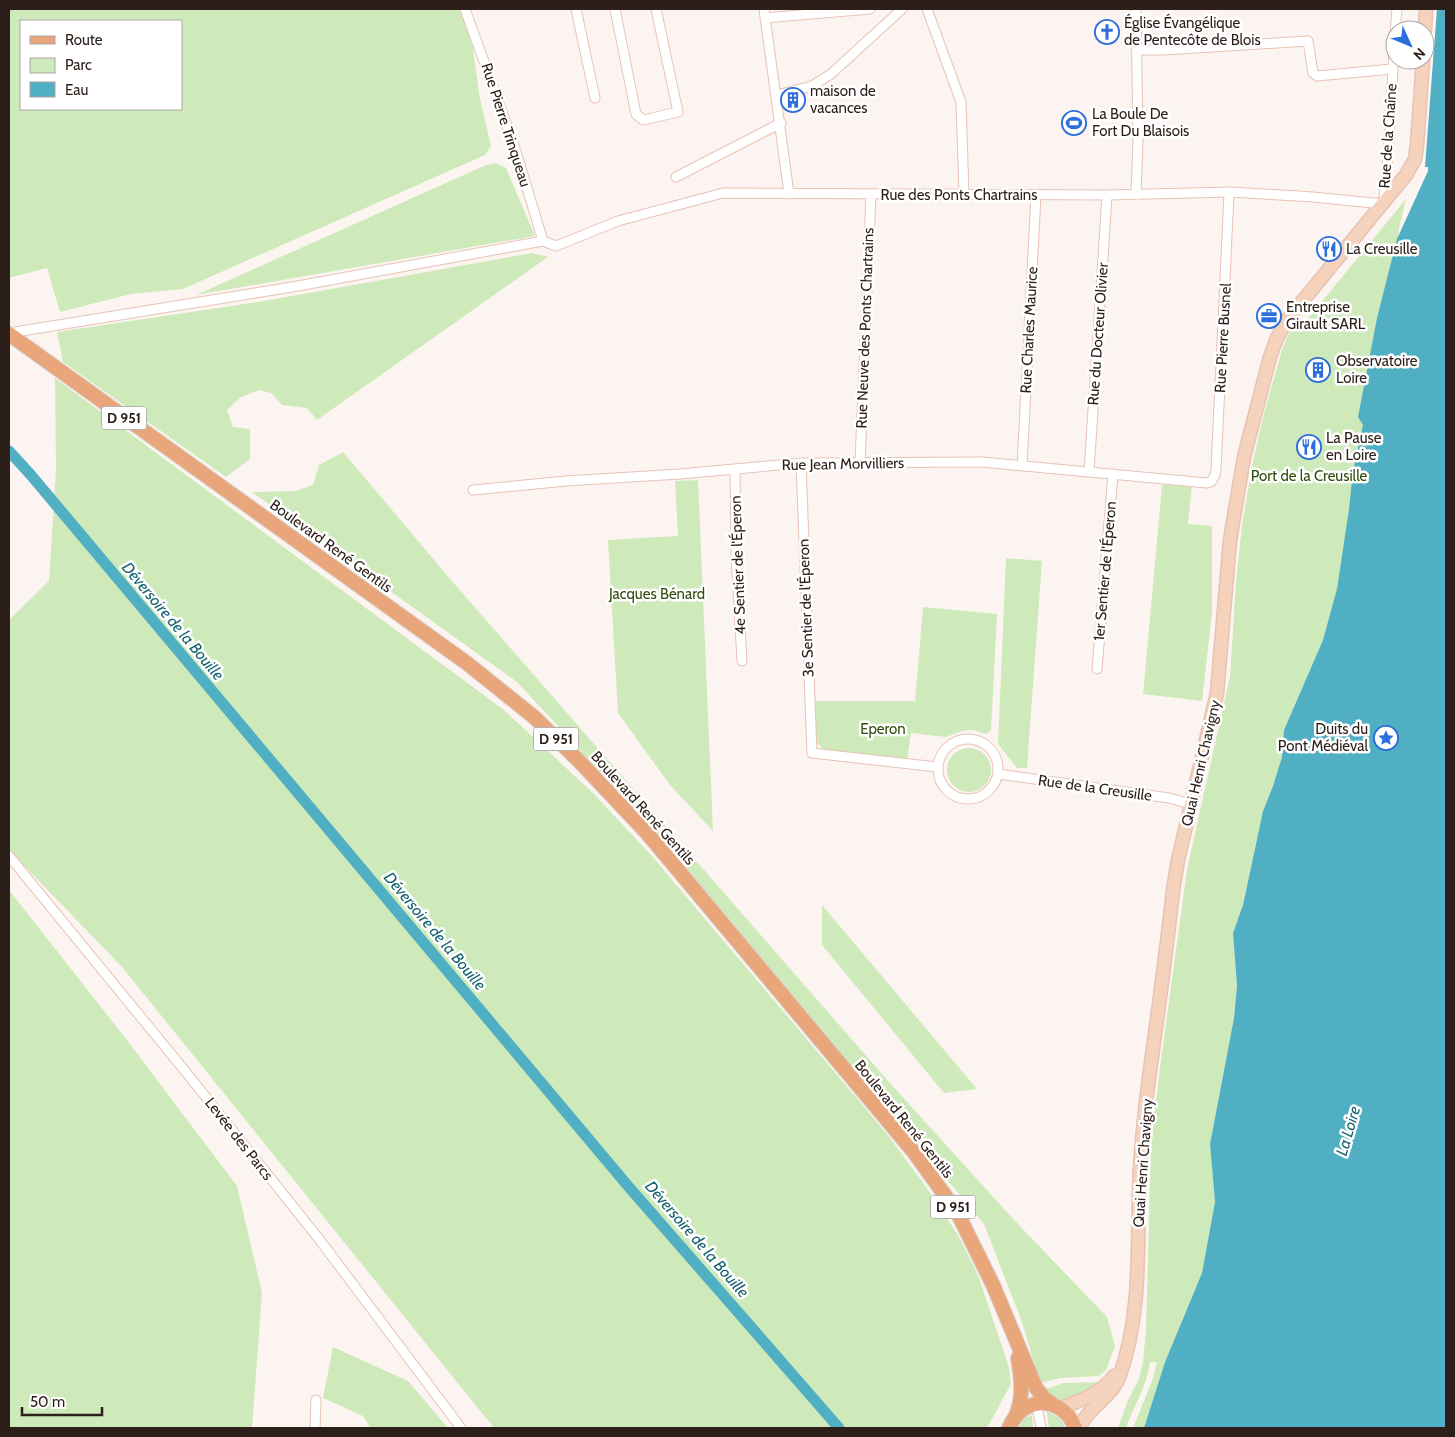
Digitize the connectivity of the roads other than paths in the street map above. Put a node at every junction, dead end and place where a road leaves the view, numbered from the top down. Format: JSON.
{"nodes":[{"id":1,"x":466,"y":9,"type":"edge"},
{"id":2,"x":576,"y":9,"type":"edge"},
{"id":3,"x":615,"y":9,"type":"edge"},
{"id":4,"x":656,"y":9,"type":"edge"},
{"id":5,"x":870,"y":9,"type":"edge"},
{"id":6,"x":902,"y":9,"type":"edge"},
{"id":7,"x":927,"y":9,"type":"edge"},
{"id":8,"x":1136,"y":9,"type":"edge"},
{"id":9,"x":765,"y":13,"type":"edge"},
{"id":10,"x":1136,"y":50,"type":"junction"},
{"id":11,"x":1385,"y":70,"type":"edge"},
{"id":12,"x":1392,"y":70,"type":"edge"},
{"id":13,"x":1421,"y":70,"type":"edge"},
{"id":14,"x":777,"y":95,"type":"junction"},
{"id":15,"x":595,"y":98,"type":"dead end"},
{"id":16,"x":781,"y":123,"type":"junction"},
{"id":17,"x":676,"y":177,"type":"dead end"},
{"id":18,"x":789,"y":194,"type":"junction"},
{"id":19,"x":871,"y":194,"type":"junction"},
{"id":20,"x":964,"y":194,"type":"junction"},
{"id":21,"x":1229,"y":194,"type":"junction"},
{"id":22,"x":1036,"y":195,"type":"junction"},
{"id":23,"x":1107,"y":195,"type":"junction"},
{"id":24,"x":1136,"y":195,"type":"junction"},
{"id":25,"x":1383,"y":204,"type":"junction"},
{"id":26,"x":543,"y":241,"type":"junction"},
{"id":27,"x":9,"y":333,"type":"edge"},
{"id":28,"x":860,"y":462,"type":"junction"},
{"id":29,"x":801,"y":463,"type":"junction"},
{"id":30,"x":1022,"y":466,"type":"junction"},
{"id":31,"x":734,"y":469,"type":"junction"},
{"id":32,"x":1088,"y":472,"type":"junction"},
{"id":33,"x":1113,"y":474,"type":"junction"},
{"id":34,"x":1212,"y":481,"type":"joint"},
{"id":35,"x":473,"y":490,"type":"dead end"},
{"id":36,"x":742,"y":661,"type":"dead end"},
{"id":37,"x":1097,"y":669,"type":"dead end"},
{"id":38,"x":937,"y":767,"type":"junction"},
{"id":39,"x":998,"y":774,"type":"junction"},
{"id":40,"x":1191,"y":804,"type":"junction"},
{"id":41,"x":9,"y":856,"type":"edge"},
{"id":42,"x":1012,"y":1330,"type":"junction"},
{"id":43,"x":1124,"y":1362,"type":"junction"},
{"id":44,"x":316,"y":1400,"type":"dead end"},
{"id":45,"x":1037,"y":1404,"type":"junction"},
{"id":46,"x":1058,"y":1407,"type":"junction"},
{"id":47,"x":1016,"y":1415,"type":"junction"},
{"id":48,"x":315,"y":1428,"type":"edge"},
{"id":49,"x":461,"y":1428,"type":"edge"},
{"id":50,"x":1009,"y":1428,"type":"edge"},
{"id":51,"x":1040,"y":1428,"type":"edge"},
{"id":52,"x":1075,"y":1428,"type":"edge"},
{"id":53,"x":1079,"y":1428,"type":"edge"}],
"edges":[{"from":1,"to":26,"type":"street","name":"Rue Pierre Trinqueau"},
{"from":2,"to":15,"type":"street"},
{"from":3,"to":4,"type":"street"},
{"from":5,"to":9,"type":"street"},
{"from":6,"to":14,"type":"street"},
{"from":7,"to":20,"type":"street"},
{"from":8,"to":10,"type":"street"},
{"from":9,"to":14,"type":"street"},
{"from":10,"to":11,"type":"street"},
{"from":10,"to":24,"type":"street"},
{"from":12,"to":25,"type":"street","name":"Rue de la Chaîne"},
{"from":13,"to":25,"type":"main road","name":"Quai Henri Chavigny"},
{"from":14,"to":16,"type":"street"},
{"from":16,"to":17,"type":"street"},
{"from":16,"to":18,"type":"street"},
{"from":18,"to":19,"type":"street","name":"Rue des Ponts Chartrains"},
{"from":18,"to":26,"type":"street","name":"Rue des Ponts Chartrains"},
{"from":19,"to":20,"type":"street","name":"Rue des Ponts Chartrains"},
{"from":19,"to":28,"type":"street","name":"Rue Neuve des Ponts Chartrains"},
{"from":20,"to":22,"type":"street","name":"Rue des Ponts Chartrains"},
{"from":21,"to":24,"type":"street","name":"Rue des Ponts Chartrains"},
{"from":21,"to":25,"type":"street","name":"Rue des Ponts Chartrains"},
{"from":21,"to":34,"type":"street","name":"Rue Pierre Busnel"},
{"from":22,"to":23,"type":"street","name":"Rue des Ponts Chartrains"},
{"from":22,"to":30,"type":"street","name":"Rue Charles Maurice"},
{"from":23,"to":24,"type":"street","name":"Rue des Ponts Chartrains"},
{"from":23,"to":32,"type":"street","name":"Rue du Docteur Olivier"},
{"from":25,"to":40,"type":"main road","name":"Quai Henri Chavigny"},
{"from":26,"to":27,"type":"street","name":"Rue des Ponts Chartrains"},
{"from":27,"to":42,"type":"main road","name":"Boulevard René Gentils","number":"D 951"},
{"from":28,"to":29,"type":"street","name":"Rue Jean Morvilliers"},
{"from":28,"to":30,"type":"street","name":"Rue Jean Morvilliers"},
{"from":29,"to":31,"type":"street","name":"Rue Jean Morvilliers"},
{"from":29,"to":38,"type":"street","name":"3e Sentier de l'Éperon"},
{"from":30,"to":32,"type":"street","name":"Rue Jean Morvilliers"},
{"from":31,"to":35,"type":"street","name":"Rue Jean Morvilliers"},
{"from":31,"to":36,"type":"street","name":"4e Sentier de l'Éperon"},
{"from":32,"to":33,"type":"street","name":"Rue Jean Morvilliers"},
{"from":33,"to":34,"type":"street","name":"Rue Jean Morvilliers"},
{"from":33,"to":37,"type":"street","name":"1er Sentier de l'Éperon"},
{"from":38,"to":39,"type":"street"},
{"from":38,"to":39,"type":"street"},
{"from":39,"to":40,"type":"street","name":"Rue de la Creusille"},
{"from":40,"to":43,"type":"main road","name":"Quai Henri Chavigny"},
{"from":41,"to":49,"type":"street","name":"Levée des Parcs"},
{"from":42,"to":45,"type":"street"},
{"from":42,"to":46,"type":"main road","name":"Boulevard René Gentils","number":"D 951"},
{"from":42,"to":47,"type":"main road","name":"Boulevard René Gentils","number":"D 951"},
{"from":43,"to":46,"type":"main road"},
{"from":43,"to":53,"type":"main road","name":"Quai Henri Chavigny"},
{"from":44,"to":48,"type":"street"},
{"from":45,"to":46,"type":"main road"},
{"from":45,"to":47,"type":"main road"},
{"from":45,"to":51,"type":"street"},
{"from":46,"to":52,"type":"main road","name":"Boulevard René Gentils"},
{"from":47,"to":50,"type":"main road","name":"Boulevard René Gentils"}]}
